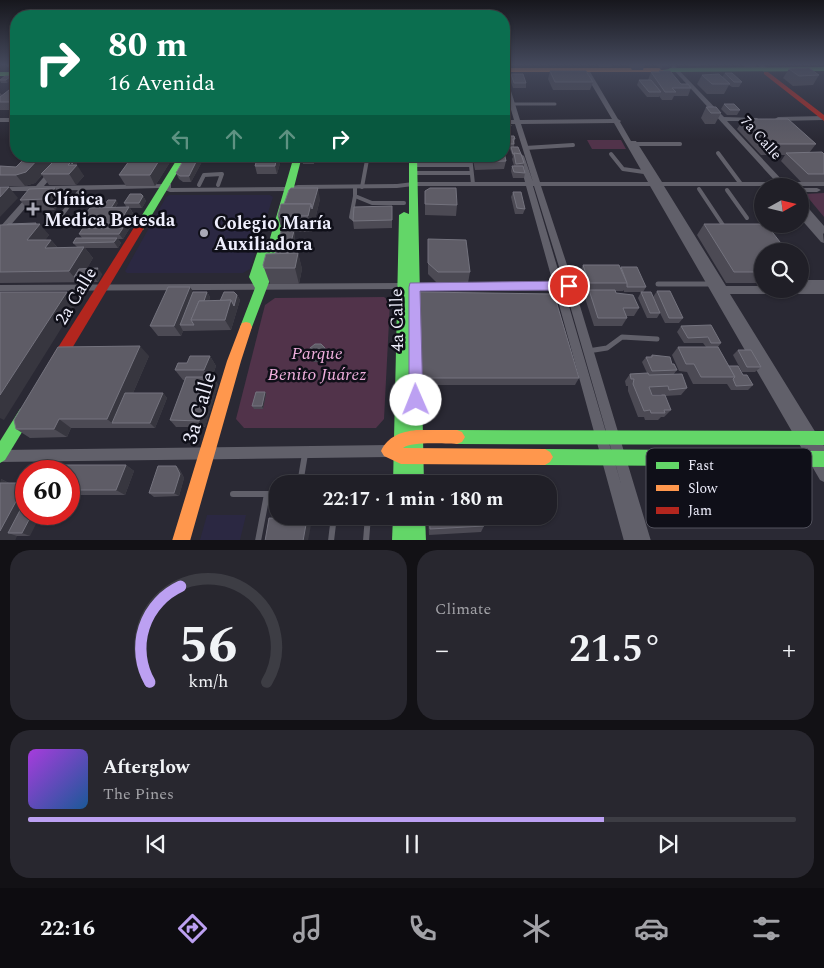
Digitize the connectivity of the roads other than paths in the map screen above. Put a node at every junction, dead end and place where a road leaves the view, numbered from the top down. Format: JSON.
{"nodes":[{"id":1,"x":599,"y":89,"type":"edge"},
{"id":2,"x":689,"y":89,"type":"edge"},
{"id":3,"x":693,"y":89,"type":"edge"},
{"id":4,"x":788,"y":89,"type":"edge"},
{"id":5,"x":510,"y":98,"type":"edge"},
{"id":6,"x":512,"y":104,"type":"junction"},
{"id":7,"x":555,"y":104,"type":"dead end"},
{"id":8,"x":824,"y":119,"type":"edge"},
{"id":9,"x":510,"y":120,"type":"edge"},
{"id":10,"x":617,"y":120,"type":"junction"},
{"id":11,"x":764,"y":120,"type":"edge"},
{"id":12,"x":774,"y":120,"type":"edge"},
{"id":13,"x":722,"y":121,"type":"junction"},
{"id":14,"x":632,"y":144,"type":"junction"},
{"id":15,"x":680,"y":144,"type":"dead end"},
{"id":16,"x":574,"y":145,"type":"dead end"},
{"id":17,"x":525,"y":148,"type":"junction"},
{"id":18,"x":718,"y":153,"type":"dead end"},
{"id":19,"x":611,"y":154,"type":"dead end"},
{"id":20,"x":61,"y":162,"type":"edge"},
{"id":21,"x":181,"y":162,"type":"edge"},
{"id":22,"x":291,"y":162,"type":"edge"},
{"id":23,"x":296,"y":162,"type":"edge"},
{"id":24,"x":366,"y":162,"type":"edge"},
{"id":25,"x":382,"y":162,"type":"edge"},
{"id":26,"x":470,"y":165,"type":"joint"},
{"id":27,"x":644,"y":172,"type":"junction"},
{"id":28,"x":471,"y":173,"type":"junction"},
{"id":29,"x":408,"y":174,"type":"edge"},
{"id":30,"x":773,"y":178,"type":"edge"},
{"id":31,"x":474,"y":184,"type":"junction"},
{"id":32,"x":740,"y":184,"type":"junction"},
{"id":33,"x":754,"y":184,"type":"edge"},
{"id":34,"x":809,"y":184,"type":"edge"},
{"id":35,"x":824,"y":184,"type":"edge"},
{"id":36,"x":199,"y":185,"type":"junction"},
{"id":37,"x":218,"y":185,"type":"junction"},
{"id":38,"x":657,"y":186,"type":"junction"},
{"id":39,"x":163,"y":187,"type":"junction"},
{"id":40,"x":288,"y":187,"type":"junction"},
{"id":41,"x":359,"y":187,"type":"junction"},
{"id":42,"x":533,"y":187,"type":"junction"},
{"id":43,"x":82,"y":188,"type":"junction"},
{"id":44,"x":0,"y":189,"type":"edge"},
{"id":45,"x":37,"y":189,"type":"junction"},
{"id":46,"x":699,"y":190,"type":"junction"},
{"id":47,"x":727,"y":190,"type":"junction"},
{"id":48,"x":754,"y":190,"type":"edge"},
{"id":49,"x":809,"y":190,"type":"edge"},
{"id":50,"x":824,"y":190,"type":"edge"},
{"id":51,"x":355,"y":196,"type":"junction"},
{"id":52,"x":404,"y":203,"type":"junction"},
{"id":53,"x":809,"y":214,"type":"edge"},
{"id":54,"x":747,"y":218,"type":"dead end"},
{"id":55,"x":363,"y":222,"type":"edge"},
{"id":56,"x":809,"y":223,"type":"edge"},
{"id":57,"x":54,"y":225,"type":"dead end"},
{"id":58,"x":726,"y":228,"type":"edge"},
{"id":59,"x":824,"y":230,"type":"edge"},
{"id":60,"x":0,"y":232,"type":"edge"},
{"id":61,"x":824,"y":240,"type":"edge"},
{"id":62,"x":809,"y":283,"type":"edge"},
{"id":63,"x":824,"y":283,"type":"edge"},
{"id":64,"x":658,"y":284,"type":"dead end"},
{"id":65,"x":754,"y":285,"type":"edge"},
{"id":66,"x":409,"y":286,"type":"junction"},
{"id":67,"x":557,"y":286,"type":"junction"},
{"id":68,"x":569,"y":286,"type":"junction"},
{"id":69,"x":260,"y":287,"type":"junction"},
{"id":70,"x":718,"y":287,"type":"junction"},
{"id":71,"x":0,"y":288,"type":"edge"},
{"id":72,"x":102,"y":288,"type":"junction"},
{"id":73,"x":824,"y":290,"type":"edge"},
{"id":74,"x":657,"y":339,"type":"dead end"},
{"id":75,"x":587,"y":351,"type":"junction"},
{"id":76,"x":51,"y":371,"type":"edge"},
{"id":77,"x":31,"y":405,"type":"edge"},
{"id":78,"x":416,"y":437,"type":"junction"},
{"id":79,"x":806,"y":438,"type":"junction"},
{"id":80,"x":824,"y":438,"type":"edge"},
{"id":81,"x":402,"y":439,"type":"junction"},
{"id":82,"x":608,"y":439,"type":"junction"},
{"id":83,"x":389,"y":451,"type":"junction"},
{"id":84,"x":305,"y":452,"type":"junction"},
{"id":85,"x":206,"y":454,"type":"junction"},
{"id":86,"x":0,"y":455,"type":"edge"},
{"id":87,"x":401,"y":456,"type":"junction"},
{"id":88,"x":416,"y":456,"type":"junction"},
{"id":89,"x":613,"y":458,"type":"junction"},
{"id":90,"x":646,"y":458,"type":"edge"},
{"id":91,"x":821,"y":458,"type":"edge"},
{"id":92,"x":301,"y":475,"type":"edge"},
{"id":93,"x":401,"y":475,"type":"edge"},
{"id":94,"x":416,"y":475,"type":"edge"},
{"id":95,"x":824,"y":476,"type":"edge"},
{"id":96,"x":233,"y":494,"type":"dead end"},
{"id":97,"x":267,"y":494,"type":"joint"},
{"id":98,"x":333,"y":525,"type":"edge"},
{"id":99,"x":367,"y":525,"type":"edge"},
{"id":100,"x":401,"y":525,"type":"edge"},
{"id":101,"x":417,"y":525,"type":"edge"},
{"id":102,"x":181,"y":540,"type":"edge"},
{"id":103,"x":258,"y":540,"type":"edge"},
{"id":104,"x":331,"y":540,"type":"edge"},
{"id":105,"x":366,"y":540,"type":"edge"},
{"id":106,"x":401,"y":540,"type":"edge"},
{"id":107,"x":417,"y":540,"type":"edge"},
{"id":108,"x":631,"y":540,"type":"edge"},
{"id":109,"x":644,"y":540,"type":"edge"}],
"edges":[{"from":1,"to":10,"type":"street"},
{"from":2,"to":13,"type":"street","name":"7a Calle"},
{"from":3,"to":13,"type":"street","name":"7a Calle"},
{"from":4,"to":8,"type":"main road"},
{"from":5,"to":6,"type":"street"},
{"from":6,"to":7,"type":"lane"},
{"from":6,"to":9,"type":"street"},
{"from":8,"to":12,"type":"street"},
{"from":9,"to":10,"type":"street"},
{"from":9,"to":17,"type":"street"},
{"from":9,"to":42,"type":"street"},
{"from":10,"to":14,"type":"street"},
{"from":11,"to":13,"type":"street"},
{"from":13,"to":30,"type":"street","name":"7a Calle"},
{"from":14,"to":15,"type":"lane"},
{"from":14,"to":27,"type":"street"},
{"from":14,"to":38,"type":"street"},
{"from":16,"to":17,"type":"lane"},
{"from":17,"to":42,"type":"street"},
{"from":18,"to":32,"type":"lane"},
{"from":19,"to":27,"type":"lane"},
{"from":20,"to":45,"type":"street"},
{"from":21,"to":39,"type":"main road","name":"2a Calle"},
{"from":22,"to":40,"type":"main road","name":"3a Calle"},
{"from":23,"to":40,"type":"main road","name":"3a Calle"},
{"from":24,"to":41,"type":"lane"},
{"from":25,"to":29,"type":"lane"},
{"from":26,"to":28,"type":"lane"},
{"from":26,"to":29,"type":"lane"},
{"from":27,"to":38,"type":"street"},
{"from":28,"to":29,"type":"lane"},
{"from":28,"to":31,"type":"lane"},
{"from":29,"to":31,"type":"street"},
{"from":29,"to":41,"type":"street"},
{"from":29,"to":42,"type":"street"},
{"from":29,"to":52,"type":"main road","name":"4a Calle"},
{"from":29,"to":66,"type":"main road","name":"4a Calle"},
{"from":31,"to":42,"type":"street"},
{"from":32,"to":33,"type":"street"},
{"from":32,"to":38,"type":"street"},
{"from":34,"to":35,"type":"street"},
{"from":36,"to":37,"type":"street"},
{"from":36,"to":37,"type":"lane"},
{"from":36,"to":39,"type":"street"},
{"from":37,"to":40,"type":"street"},
{"from":38,"to":42,"type":"street"},
{"from":38,"to":46,"type":"street"},
{"from":38,"to":70,"type":"street"},
{"from":39,"to":40,"type":"street"},
{"from":39,"to":43,"type":"street"},
{"from":39,"to":72,"type":"main road","name":"2a Calle"},
{"from":40,"to":41,"type":"street"},
{"from":40,"to":69,"type":"main road","name":"3a Calle"},
{"from":41,"to":51,"type":"lane"},
{"from":42,"to":67,"type":"street"},
{"from":42,"to":68,"type":"street"},
{"from":43,"to":45,"type":"street"},
{"from":43,"to":57,"type":"lane"},
{"from":44,"to":45,"type":"street"},
{"from":45,"to":60,"type":"street"},
{"from":46,"to":47,"type":"street"},
{"from":46,"to":58,"type":"lane"},
{"from":47,"to":48,"type":"street"},
{"from":47,"to":54,"type":"lane"},
{"from":49,"to":50,"type":"street"},
{"from":51,"to":52,"type":"lane"},
{"from":51,"to":55,"type":"lane"},
{"from":52,"to":66,"type":"main road","name":"4a Calle"},
{"from":53,"to":59,"type":"street"},
{"from":56,"to":61,"type":"street"},
{"from":62,"to":63,"type":"street"},
{"from":64,"to":70,"type":"lane"},
{"from":65,"to":70,"type":"street"},
{"from":66,"to":67,"type":"street"},
{"from":66,"to":69,"type":"street"},
{"from":66,"to":78,"type":"main road","name":"4a Calle"},
{"from":66,"to":81,"type":"main road","name":"4a Calle"},
{"from":67,"to":68,"type":"street"},
{"from":67,"to":82,"type":"street"},
{"from":68,"to":75,"type":"street"},
{"from":69,"to":72,"type":"street"},
{"from":69,"to":85,"type":"main road","name":"3a Calle"},
{"from":70,"to":73,"type":"street"},
{"from":70,"to":79,"type":"street"},
{"from":71,"to":72,"type":"street"},
{"from":72,"to":76,"type":"main road","name":"2a Calle"},
{"from":74,"to":75,"type":"lane"},
{"from":75,"to":82,"type":"street"},
{"from":77,"to":86,"type":"main road"},
{"from":78,"to":81,"type":"main road"},
{"from":78,"to":82,"type":"main road"},
{"from":78,"to":88,"type":"main road","name":"4a Calle"},
{"from":79,"to":80,"type":"main road"},
{"from":79,"to":82,"type":"main road"},
{"from":79,"to":91,"type":"street"},
{"from":81,"to":83,"type":"main road"},
{"from":81,"to":87,"type":"main road","name":"4a Calle"},
{"from":82,"to":89,"type":"street"},
{"from":83,"to":84,"type":"street"},
{"from":83,"to":87,"type":"main road"},
{"from":84,"to":85,"type":"street"},
{"from":84,"to":92,"type":"lane"},
{"from":85,"to":86,"type":"street"},
{"from":85,"to":102,"type":"main road","name":"3a Calle"},
{"from":87,"to":88,"type":"main road"},
{"from":87,"to":93,"type":"main road","name":"4a Calle"},
{"from":88,"to":89,"type":"main road"},
{"from":88,"to":94,"type":"main road","name":"4a Calle"},
{"from":89,"to":90,"type":"main road"},
{"from":89,"to":108,"type":"street"},
{"from":89,"to":109,"type":"street"},
{"from":91,"to":95,"type":"street"},
{"from":96,"to":97,"type":"lane"},
{"from":97,"to":103,"type":"lane"},
{"from":98,"to":104,"type":"lane"},
{"from":99,"to":105,"type":"lane"},
{"from":100,"to":106,"type":"main road"},
{"from":101,"to":107,"type":"main road"}]}
